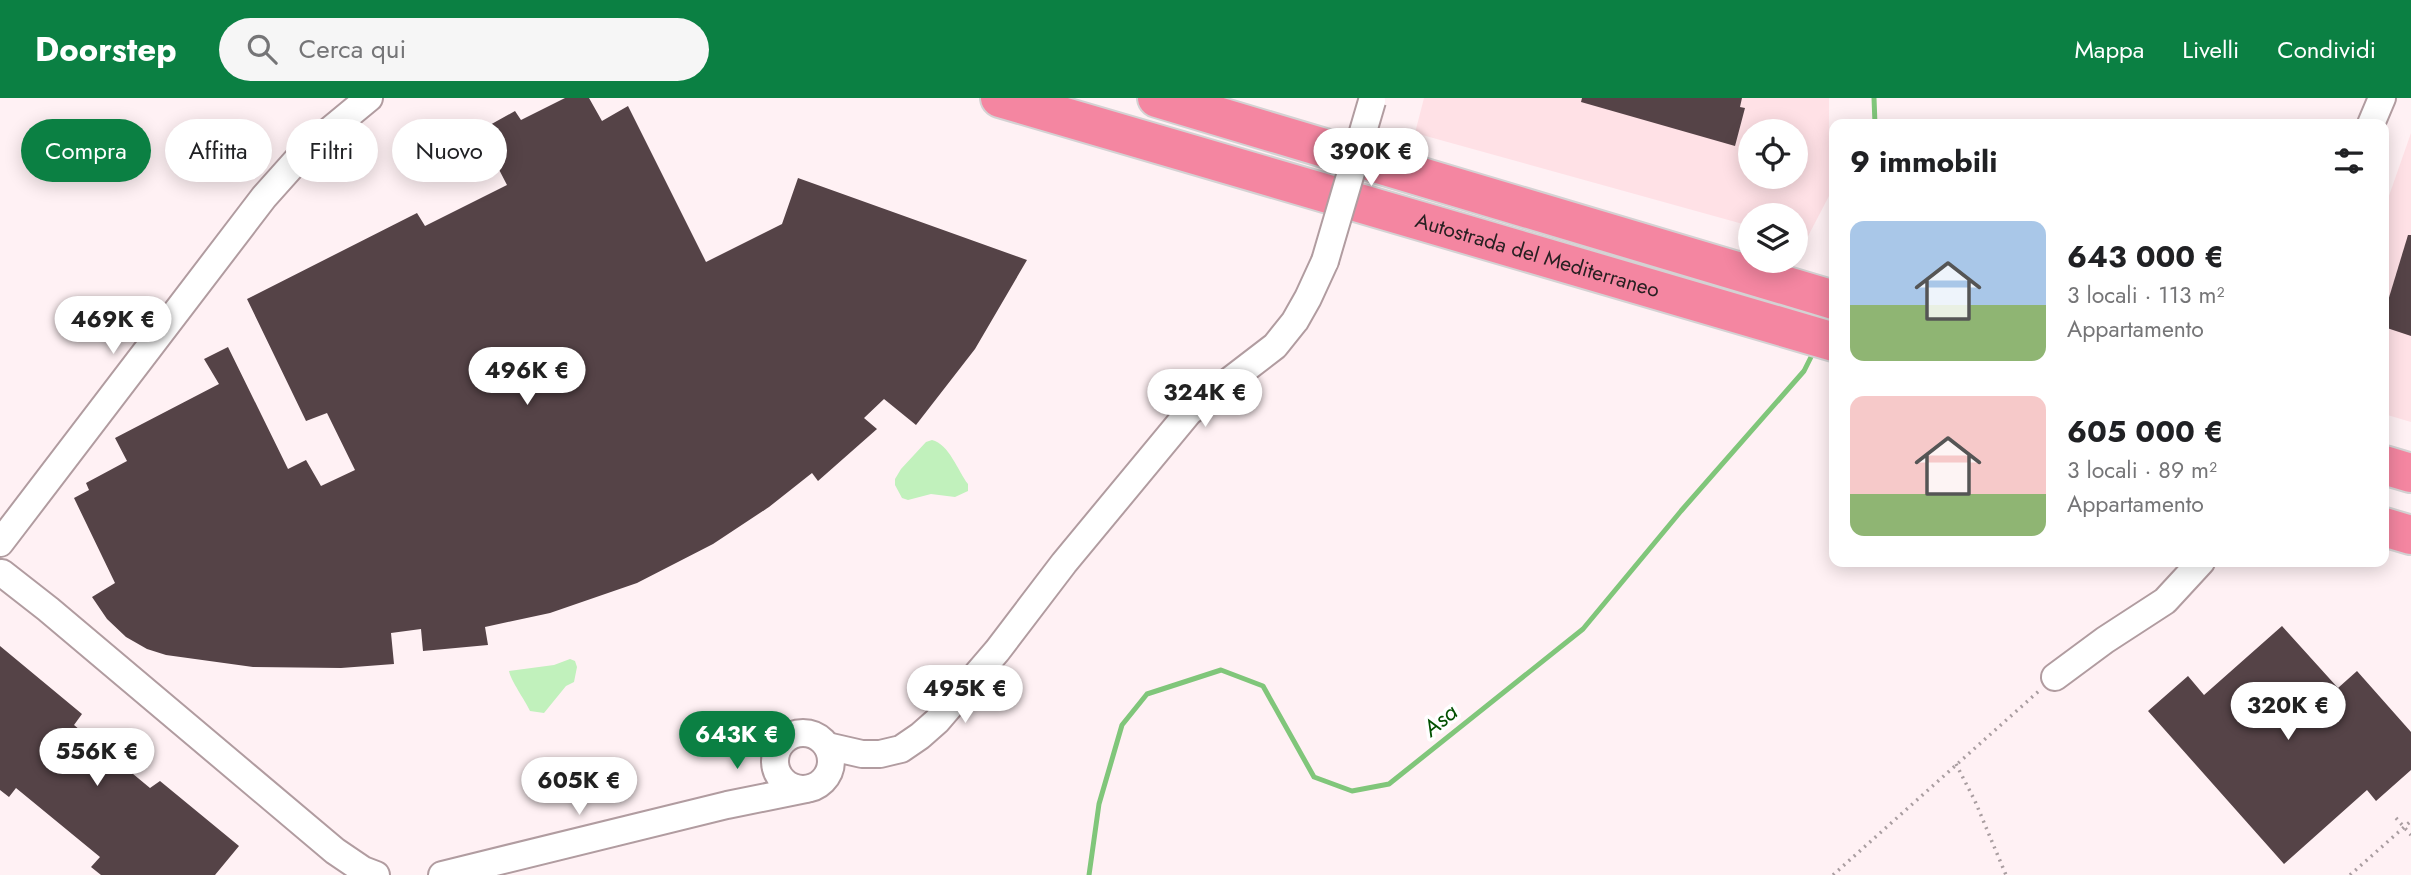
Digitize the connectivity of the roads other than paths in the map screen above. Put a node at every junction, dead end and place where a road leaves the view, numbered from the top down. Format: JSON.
{"nodes":[{"id":1,"x":369,"y":98,"type":"edge"},
{"id":2,"x":1000,"y":98,"type":"edge"},
{"id":3,"x":1157,"y":98,"type":"edge"},
{"id":4,"x":2382,"y":98,"type":"edge"},
{"id":5,"x":1373,"y":99,"type":"edge"},
{"id":6,"x":2373,"y":119,"type":"edge"},
{"id":7,"x":1829,"y":298,"type":"edge"},
{"id":8,"x":1829,"y":340,"type":"edge"},
{"id":9,"x":2389,"y":466,"type":"edge"},
{"id":10,"x":2411,"y":473,"type":"edge"},
{"id":11,"x":2389,"y":512,"type":"edge"},
{"id":12,"x":2411,"y":519,"type":"edge"},
{"id":13,"x":2389,"y":528,"type":"edge"},
{"id":14,"x":2411,"y":535,"type":"edge"},
{"id":15,"x":0,"y":543,"type":"edge"},
{"id":16,"x":1,"y":566,"type":"edge"},
{"id":17,"x":2196,"y":567,"type":"edge"},
{"id":18,"x":2055,"y":677,"type":"road end"},
{"id":19,"x":827,"y":746,"type":"junction"},
{"id":20,"x":776,"y":763,"type":"junction"},
{"id":21,"x":806,"y":789,"type":"junction"},
{"id":22,"x":727,"y":805,"type":"junction"},
{"id":23,"x":376,"y":875,"type":"edge"},
{"id":24,"x":442,"y":875,"type":"edge"}],
"edges":[{"from":1,"to":15,"type":"street"},
{"from":2,"to":8,"type":"highway","name":"Autostrada del Mediterraneo"},
{"from":3,"to":7,"type":"highway","name":"Autostrada del Mediterraneo"},
{"from":4,"to":6,"type":"street"},
{"from":5,"to":19,"type":"street","bridge":true},
{"from":9,"to":10,"type":"highway"},
{"from":11,"to":12,"type":"highway"},
{"from":13,"to":14,"type":"highway"},
{"from":16,"to":23,"type":"street"},
{"from":17,"to":18,"type":"street"},
{"from":19,"to":20,"type":"street"},
{"from":19,"to":21,"type":"street"},
{"from":20,"to":21,"type":"street"},
{"from":20,"to":22,"type":"street"},
{"from":21,"to":22,"type":"street"},
{"from":22,"to":24,"type":"street"}]}
